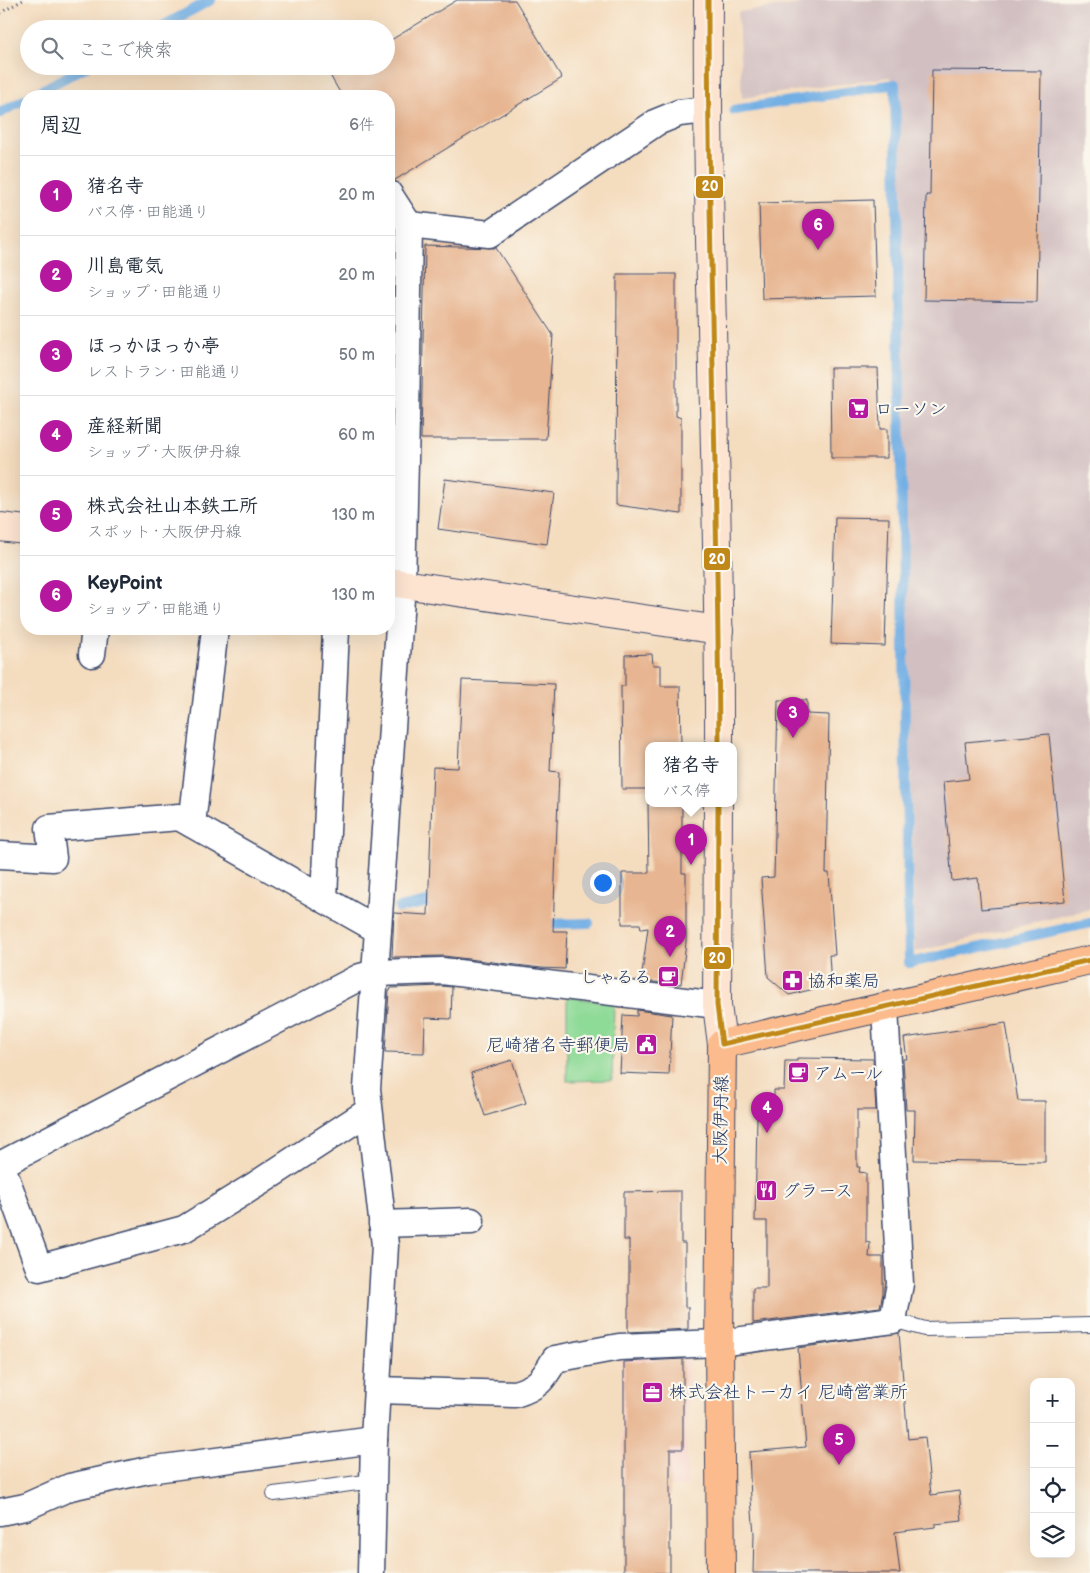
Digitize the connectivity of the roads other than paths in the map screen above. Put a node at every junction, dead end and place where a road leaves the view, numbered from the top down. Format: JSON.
{"nodes":[{"id":1,"x":708,"y":0,"type":"edge"},
{"id":2,"x":707,"y":110,"type":"junction"},
{"id":3,"x":395,"y":203,"type":"edge"},
{"id":4,"x":409,"y":225,"type":"junction"},
{"id":5,"x":397,"y":420,"type":"edge"},
{"id":6,"x":0,"y":527,"type":"edge"},
{"id":7,"x":20,"y":529,"type":"edge"},
{"id":8,"x":396,"y":583,"type":"edge"},
{"id":9,"x":395,"y":602,"type":"edge"},
{"id":10,"x":719,"y":630,"type":"junction"},
{"id":11,"x":94,"y":635,"type":"edge"},
{"id":12,"x":214,"y":635,"type":"edge"},
{"id":13,"x":336,"y":635,"type":"edge"},
{"id":14,"x":393,"y":635,"type":"edge"},
{"id":15,"x":92,"y":654,"type":"dead end"},
{"id":16,"x":719,"y":742,"type":"edge"},
{"id":17,"x":718,"y":807,"type":"edge"},
{"id":18,"x":192,"y":824,"type":"junction"},
{"id":19,"x":0,"y":855,"type":"edge"},
{"id":20,"x":324,"y":899,"type":"junction"},
{"id":21,"x":378,"y":930,"type":"junction"},
{"id":22,"x":1090,"y":960,"type":"edge"},
{"id":23,"x":375,"y":973,"type":"junction"},
{"id":24,"x":717,"y":1005,"type":"junction"},
{"id":25,"x":885,"y":1008,"type":"junction"},
{"id":26,"x":722,"y":1044,"type":"junction"},
{"id":27,"x":369,"y":1111,"type":"junction"},
{"id":28,"x":0,"y":1165,"type":"edge"},
{"id":29,"x":471,"y":1221,"type":"dead end"},
{"id":30,"x":382,"y":1224,"type":"junction"},
{"id":31,"x":893,"y":1320,"type":"junction"},
{"id":32,"x":1090,"y":1325,"type":"edge"},
{"id":33,"x":719,"y":1343,"type":"junction"},
{"id":34,"x":377,"y":1390,"type":"junction"},
{"id":35,"x":374,"y":1440,"type":"junction"},
{"id":36,"x":373,"y":1481,"type":"junction"},
{"id":37,"x":274,"y":1494,"type":"dead end"},
{"id":38,"x":0,"y":1512,"type":"edge"},
{"id":39,"x":371,"y":1573,"type":"edge"},
{"id":40,"x":721,"y":1573,"type":"edge"}],
"edges":[{"from":1,"to":2,"type":"street"},
{"from":2,"to":4,"type":"street"},
{"from":2,"to":10,"type":"street"},
{"from":3,"to":4,"type":"street"},
{"from":4,"to":5,"type":"street"},
{"from":5,"to":8,"type":"street"},
{"from":6,"to":7,"type":"street"},
{"from":8,"to":9,"type":"street"},
{"from":8,"to":10,"type":"street"},
{"from":10,"to":16,"type":"street"},
{"from":11,"to":15,"type":"street"},
{"from":12,"to":18,"type":"street"},
{"from":13,"to":20,"type":"street"},
{"from":14,"to":21,"type":"street"},
{"from":17,"to":24,"type":"street"},
{"from":18,"to":19,"type":"street"},
{"from":18,"to":20,"type":"street"},
{"from":20,"to":21,"type":"street"},
{"from":21,"to":23,"type":"street"},
{"from":22,"to":25,"type":"main road"},
{"from":23,"to":24,"type":"street"},
{"from":23,"to":27,"type":"street"},
{"from":23,"to":28,"type":"street"},
{"from":24,"to":26,"type":"street"},
{"from":25,"to":26,"type":"main road"},
{"from":25,"to":31,"type":"street"},
{"from":26,"to":33,"type":"main road","name":"大阪伊丹線"},
{"from":27,"to":28,"type":"street"},
{"from":27,"to":30,"type":"street"},
{"from":29,"to":30,"type":"street"},
{"from":30,"to":34,"type":"street"},
{"from":31,"to":32,"type":"lane"},
{"from":31,"to":33,"type":"street"},
{"from":33,"to":34,"type":"street"},
{"from":33,"to":40,"type":"main road","name":"大阪伊丹線"},
{"from":34,"to":35,"type":"street"},
{"from":35,"to":36,"type":"street"},
{"from":35,"to":38,"type":"street"},
{"from":36,"to":37,"type":"lane"},
{"from":36,"to":39,"type":"street"}]}
